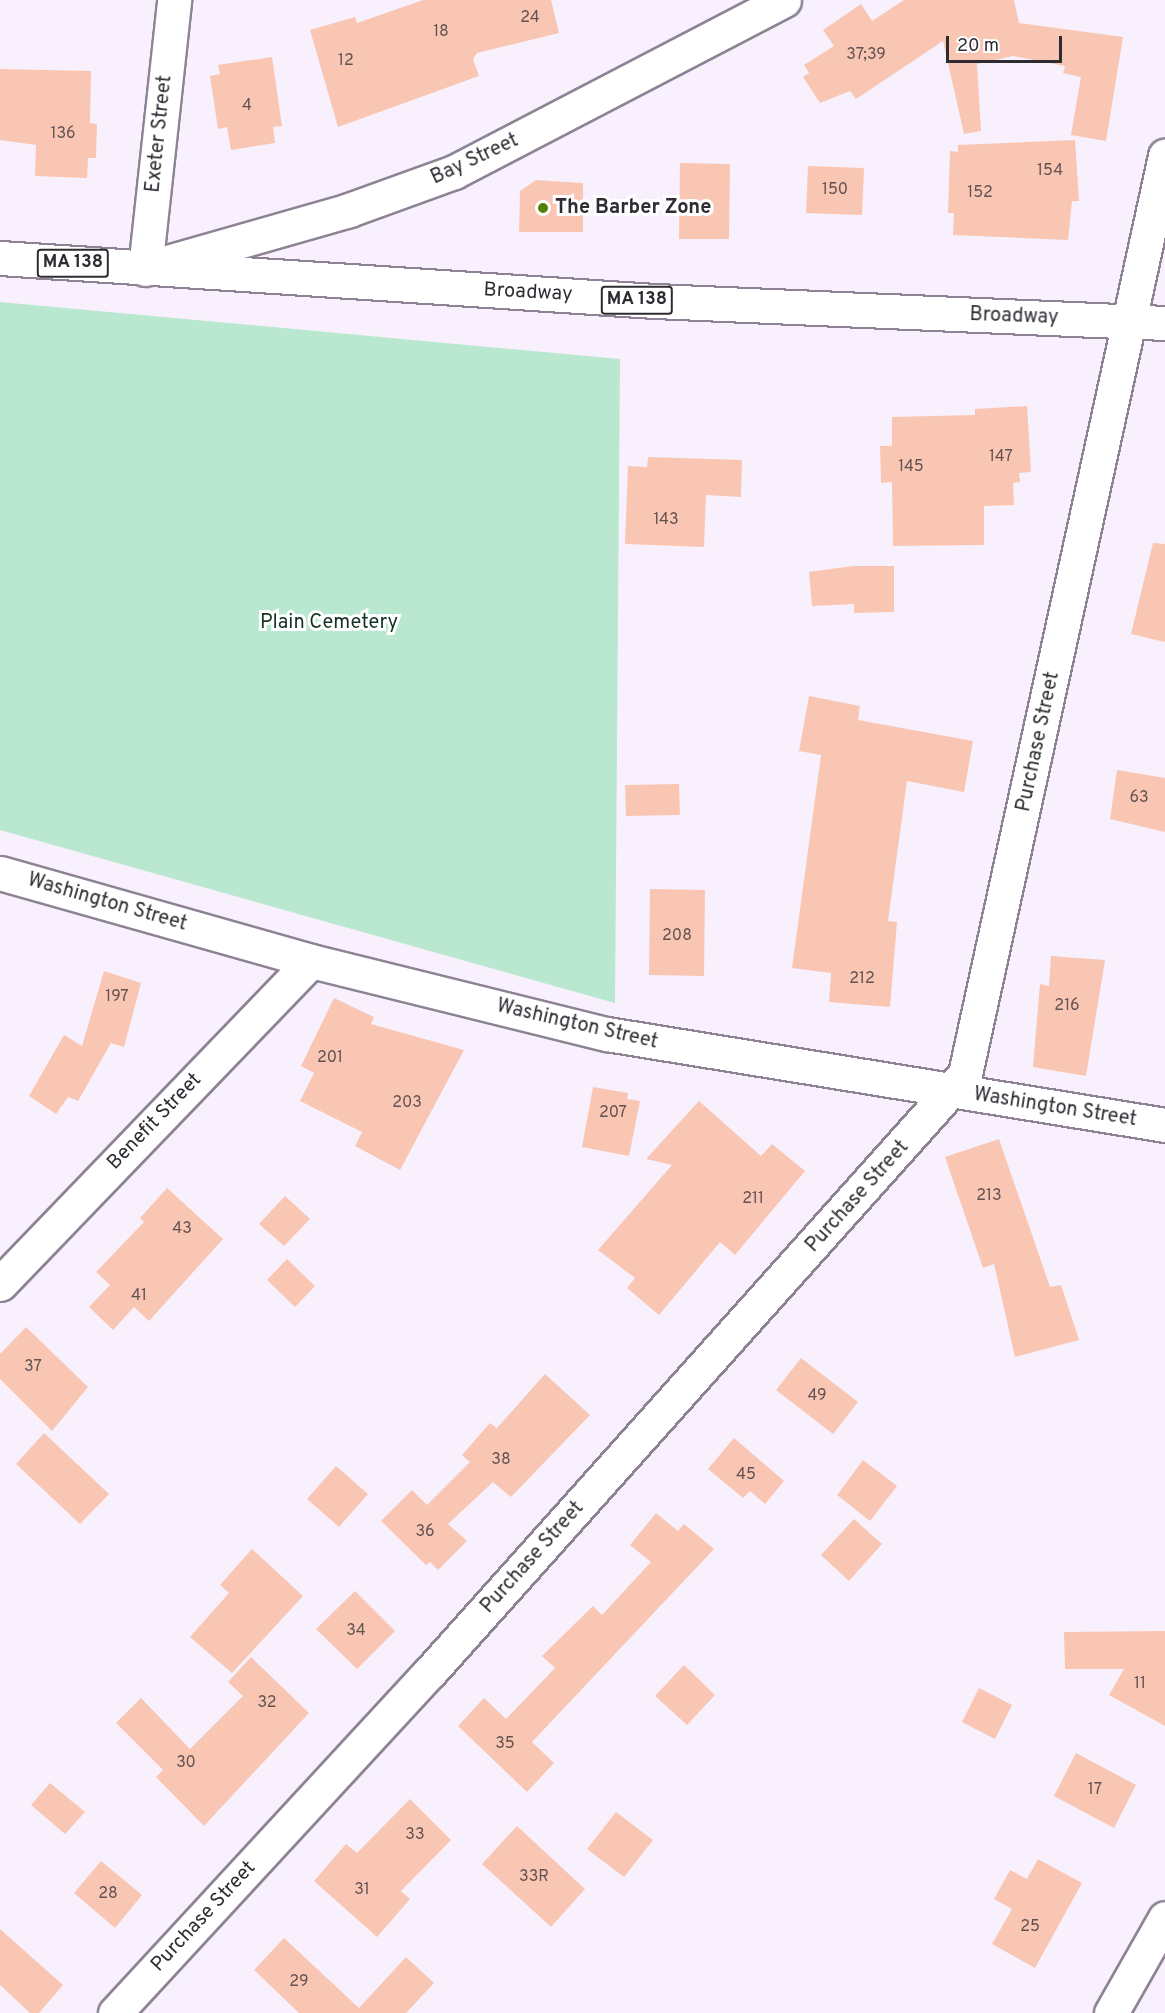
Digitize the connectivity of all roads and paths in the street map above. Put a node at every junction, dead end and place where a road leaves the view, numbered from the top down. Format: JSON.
{"nodes":[{"id":1,"x":174,"y":0,"type":"edge"},
{"id":2,"x":784,"y":0,"type":"edge"},
{"id":3,"x":1165,"y":156,"type":"edge"},
{"id":4,"x":0,"y":258,"type":"edge"},
{"id":5,"x":145,"y":268,"type":"junction"},
{"id":6,"x":1129,"y":322,"type":"junction"},
{"id":7,"x":1165,"y":323,"type":"edge"},
{"id":8,"x":0,"y":873,"type":"edge"},
{"id":9,"x":310,"y":961,"type":"junction"},
{"id":10,"x":952,"y":1093,"type":"junction"},
{"id":11,"x":1165,"y":1125,"type":"edge"},
{"id":12,"x":0,"y":1284,"type":"edge"},
{"id":13,"x":1165,"y":1918,"type":"edge"},
{"id":14,"x":115,"y":2013,"type":"edge"},
{"id":15,"x":1112,"y":2013,"type":"edge"}],
"edges":[{"from":1,"to":5,"type":"street","name":"Exeter Street"},
{"from":2,"to":5,"type":"street","name":"Bay Street"},
{"from":3,"to":6,"type":"street","name":"Purchase Street"},
{"from":4,"to":5,"type":"street","name":"Broadway","number":"MA 138"},
{"from":5,"to":6,"type":"street","name":"Broadway","number":"MA 138"},
{"from":6,"to":7,"type":"street","name":"Broadway","number":"MA 138"},
{"from":6,"to":10,"type":"street","name":"Purchase Street"},
{"from":8,"to":9,"type":"street","name":"Washington Street"},
{"from":9,"to":10,"type":"street","name":"Washington Street"},
{"from":9,"to":12,"type":"street","name":"Benefit Street"},
{"from":10,"to":11,"type":"street","name":"Washington Street"},
{"from":10,"to":14,"type":"street","name":"Purchase Street"},
{"from":13,"to":15,"type":"street"}]}
